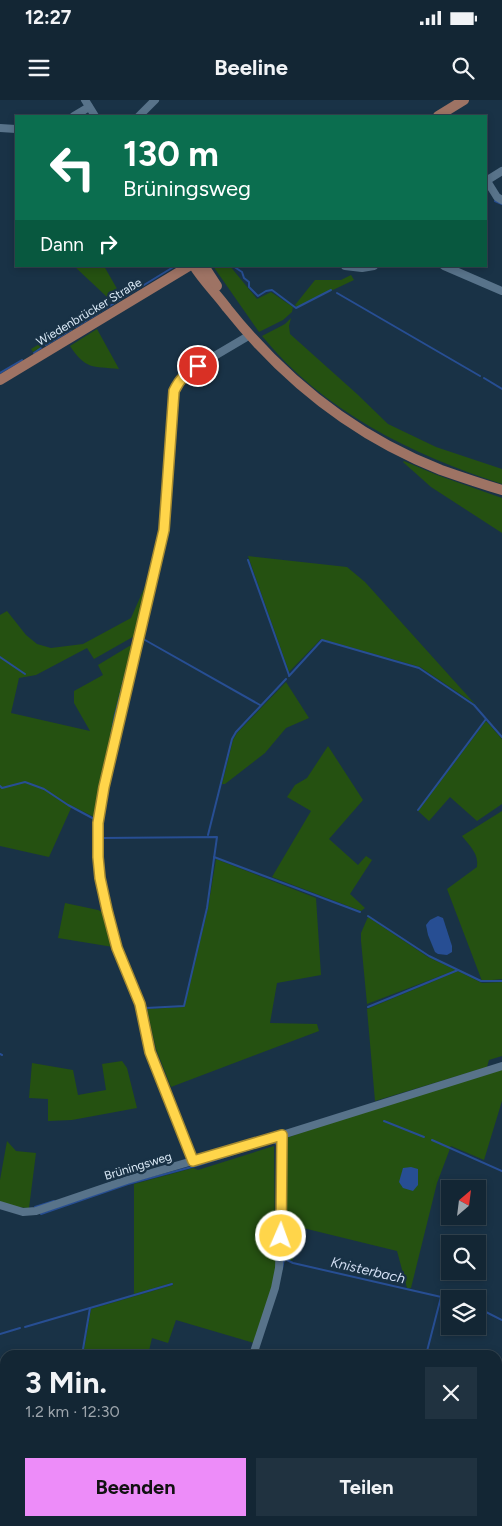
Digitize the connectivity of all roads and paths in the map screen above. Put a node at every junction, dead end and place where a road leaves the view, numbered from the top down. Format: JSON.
{"nodes":[{"id":1,"x":155,"y":100,"type":"edge"},
{"id":2,"x":464,"y":100,"type":"edge"},
{"id":3,"x":87,"y":103,"type":"edge"},
{"id":4,"x":75,"y":115,"type":"edge"},
{"id":5,"x":94,"y":115,"type":"edge"},
{"id":6,"x":140,"y":115,"type":"edge"},
{"id":7,"x":440,"y":115,"type":"edge"},
{"id":8,"x":0,"y":128,"type":"edge"},
{"id":9,"x":15,"y":129,"type":"edge"},
{"id":10,"x":502,"y":171,"type":"edge"},
{"id":11,"x":487,"y":180,"type":"edge"},
{"id":12,"x":487,"y":183,"type":"edge"},
{"id":13,"x":502,"y":200,"type":"edge"},
{"id":14,"x":187,"y":267,"type":"edge"},
{"id":15,"x":194,"y":267,"type":"edge"},
{"id":16,"x":205,"y":267,"type":"edge"},
{"id":17,"x":354,"y":267,"type":"edge"},
{"id":18,"x":368,"y":267,"type":"edge"},
{"id":19,"x":446,"y":267,"type":"edge"},
{"id":20,"x":502,"y":290,"type":"edge"},
{"id":21,"x":249,"y":334,"type":"junction"},
{"id":22,"x":0,"y":380,"type":"edge"},
{"id":23,"x":502,"y":490,"type":"edge"},
{"id":24,"x":502,"y":1066,"type":"edge"},
{"id":25,"x":282,"y":1135,"type":"junction"},
{"id":26,"x":193,"y":1161,"type":"junction"},
{"id":27,"x":0,"y":1206,"type":"edge"},
{"id":28,"x":255,"y":1350,"type":"edge"}],
"edges":[{"from":1,"to":6,"type":"street"},
{"from":2,"to":7,"type":"main road"},
{"from":3,"to":4,"type":"street"},
{"from":3,"to":5,"type":"street"},
{"from":8,"to":9,"type":"street"},
{"from":10,"to":11,"type":"street"},
{"from":12,"to":13,"type":"street"},
{"from":14,"to":22,"type":"main road","name":"Wiedenbrücker Straße"},
{"from":15,"to":21,"type":"main road"},
{"from":16,"to":21,"type":"main road"},
{"from":17,"to":18,"type":"street"},
{"from":19,"to":20,"type":"street"},
{"from":21,"to":23,"type":"main road"},
{"from":21,"to":26,"type":"street"},
{"from":24,"to":25,"type":"street","name":"Brüningsweg"},
{"from":25,"to":26,"type":"street","name":"Brüningsweg"},
{"from":25,"to":28,"type":"street"},
{"from":26,"to":27,"type":"street","name":"Brüningsweg"}]}
